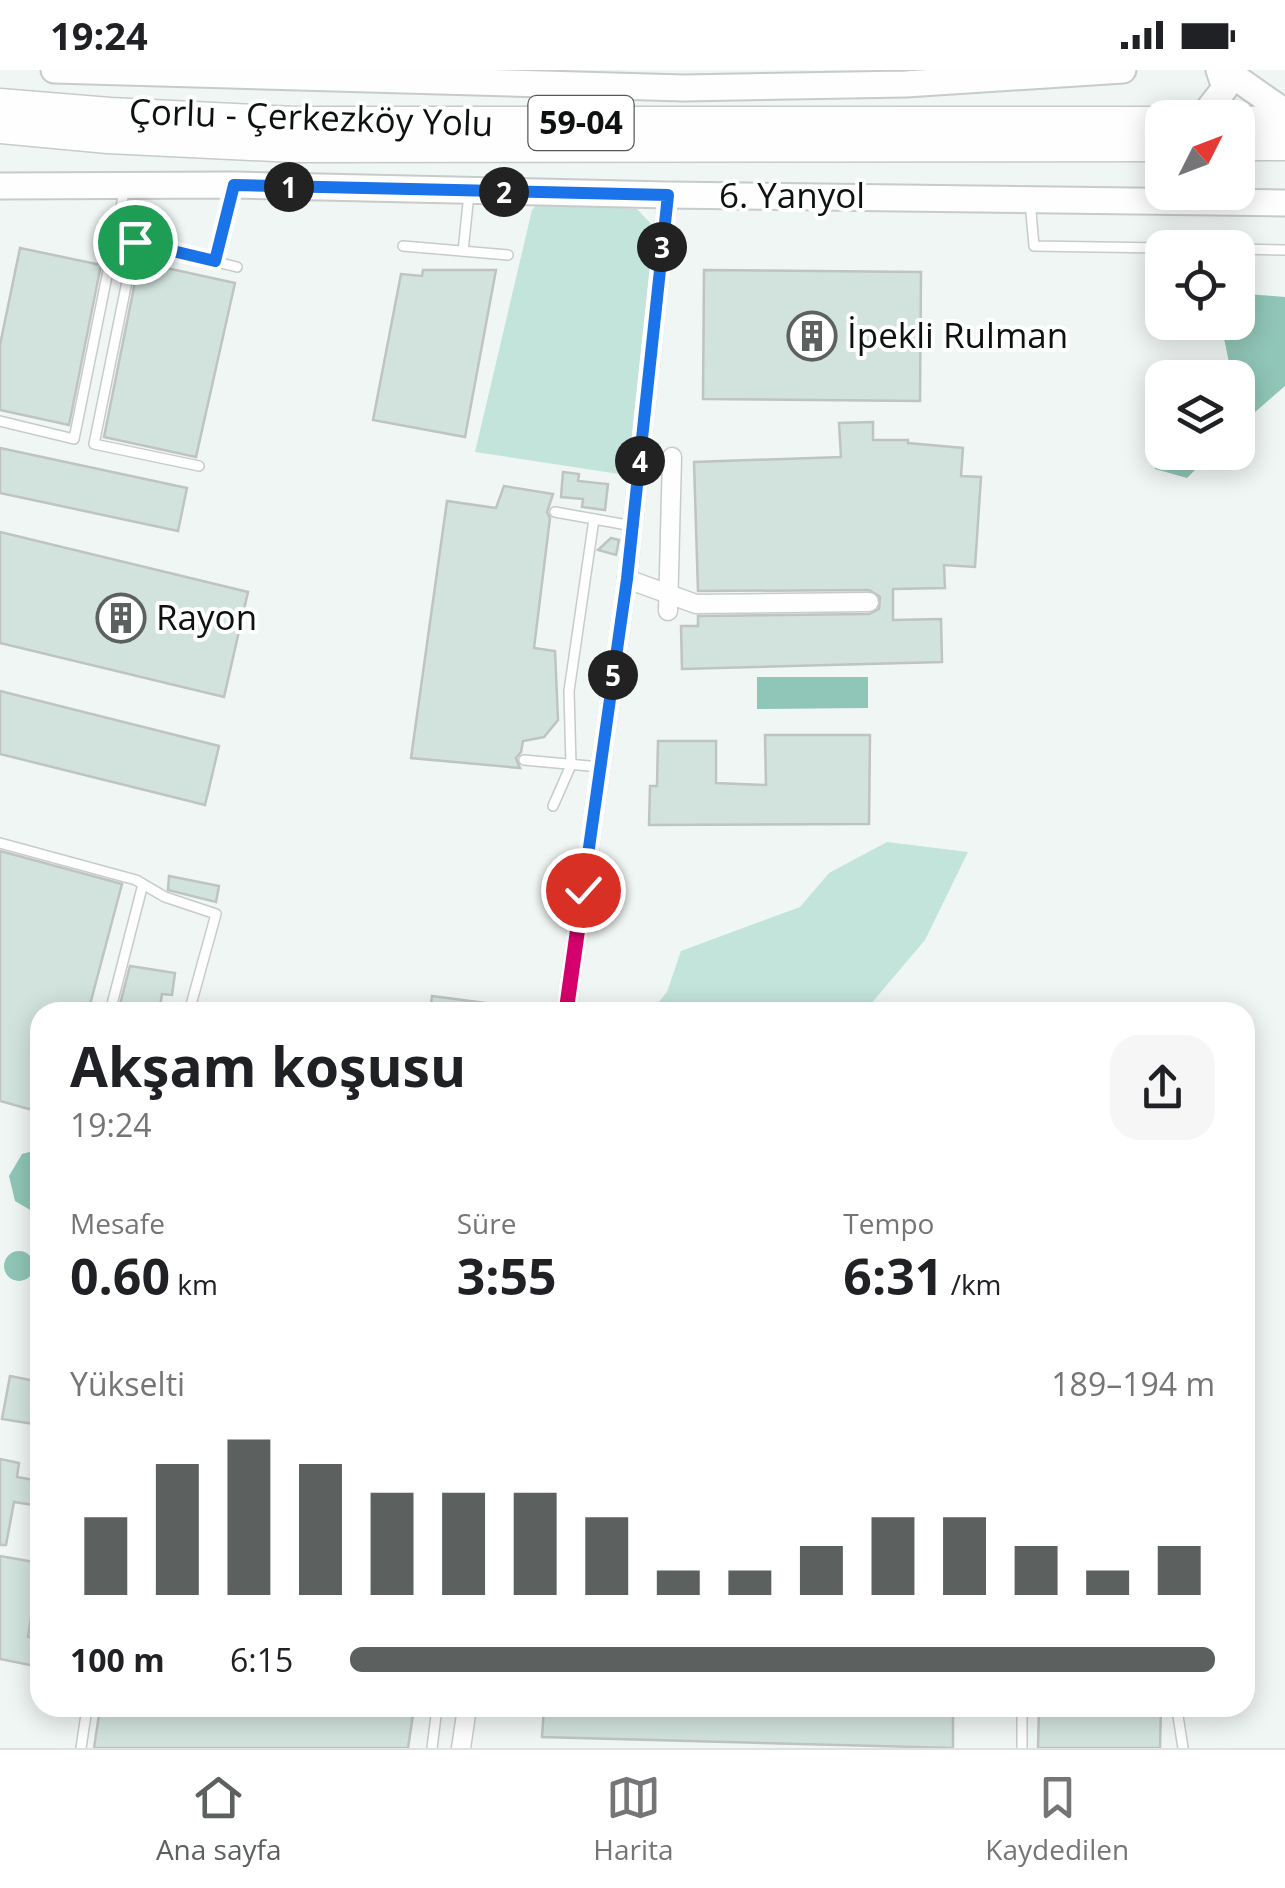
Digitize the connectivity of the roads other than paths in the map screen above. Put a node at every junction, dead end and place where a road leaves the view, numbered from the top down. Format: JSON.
{"nodes":[{"id":1,"x":54,"y":70,"type":"edge"},
{"id":2,"x":1123,"y":70,"type":"edge"},
{"id":3,"x":1222,"y":70,"type":"edge"},
{"id":4,"x":1215,"y":100,"type":"edge"},
{"id":5,"x":0,"y":102,"type":"edge"},
{"id":6,"x":1285,"y":112,"type":"edge"},
{"id":7,"x":1145,"y":120,"type":"edge"},
{"id":8,"x":1285,"y":120,"type":"edge"},
{"id":9,"x":1255,"y":121,"type":"edge"},
{"id":10,"x":0,"y":130,"type":"edge"},
{"id":11,"x":1255,"y":146,"type":"edge"},
{"id":12,"x":1285,"y":146,"type":"edge"},
{"id":13,"x":1145,"y":147,"type":"edge"},
{"id":14,"x":234,"y":185,"type":"junction"},
{"id":15,"x":126,"y":186,"type":"junction"},
{"id":16,"x":470,"y":191,"type":"junction"},
{"id":17,"x":2,"y":193,"type":"edge"},
{"id":18,"x":668,"y":195,"type":"junction"},
{"id":19,"x":1030,"y":198,"type":"junction"},
{"id":20,"x":1285,"y":203,"type":"edge"},
{"id":21,"x":403,"y":246,"type":"dead end"},
{"id":22,"x":1145,"y":248,"type":"edge"},
{"id":23,"x":1255,"y":249,"type":"edge"},
{"id":24,"x":1285,"y":250,"type":"edge"},
{"id":25,"x":463,"y":251,"type":"junction"},
{"id":26,"x":508,"y":255,"type":"dead end"},
{"id":27,"x":215,"y":261,"type":"junction"},
{"id":28,"x":236,"y":267,"type":"dead end"},
{"id":29,"x":0,"y":421,"type":"edge"},
{"id":30,"x":672,"y":457,"type":"dead end"},
{"id":31,"x":199,"y":466,"type":"dead end"},
{"id":32,"x":554,"y":512,"type":"dead end"},
{"id":33,"x":594,"y":519,"type":"junction"},
{"id":34,"x":633,"y":526,"type":"junction"},
{"id":35,"x":627,"y":579,"type":"junction"},
{"id":36,"x":668,"y":592,"type":"junction"},
{"id":37,"x":869,"y":602,"type":"dead end"},
{"id":38,"x":668,"y":612,"type":"dead end"},
{"id":39,"x":524,"y":760,"type":"dead end"},
{"id":40,"x":571,"y":765,"type":"junction"},
{"id":41,"x":600,"y":767,"type":"junction"},
{"id":42,"x":553,"y":806,"type":"dead end"},
{"id":43,"x":0,"y":844,"type":"edge"},
{"id":44,"x":143,"y":884,"type":"junction"},
{"id":45,"x":113,"y":1002,"type":"edge"},
{"id":46,"x":192,"y":1002,"type":"edge"},
{"id":47,"x":567,"y":1002,"type":"edge"},
{"id":48,"x":86,"y":1717,"type":"edge"},
{"id":49,"x":437,"y":1717,"type":"edge"},
{"id":50,"x":466,"y":1717,"type":"edge"},
{"id":51,"x":1022,"y":1717,"type":"edge"},
{"id":52,"x":1178,"y":1717,"type":"edge"},
{"id":53,"x":81,"y":1748,"type":"edge"},
{"id":54,"x":432,"y":1748,"type":"edge"},
{"id":55,"x":461,"y":1748,"type":"edge"},
{"id":56,"x":1022,"y":1748,"type":"edge"},
{"id":57,"x":1183,"y":1748,"type":"edge"}],
"edges":[{"from":1,"to":2,"type":"main road"},
{"from":3,"to":4,"type":"main road"},
{"from":3,"to":6,"type":"main road"},
{"from":5,"to":7,"type":"main road","name":"Çorlu - Çerkezköy Yolu","number":"59-04"},
{"from":8,"to":9,"type":"main road"},
{"from":10,"to":13,"type":"main road","name":"Çorlu - Çerkezköy Yolu","number":"59-04"},
{"from":11,"to":12,"type":"main road"},
{"from":14,"to":15,"type":"main road","name":"6. Yanyol"},
{"from":14,"to":16,"type":"main road","name":"6. Yanyol"},
{"from":14,"to":27,"type":"lane"},
{"from":15,"to":17,"type":"main road","name":"6. Yanyol"},
{"from":15,"to":29,"type":"lane"},
{"from":16,"to":18,"type":"main road","name":"6. Yanyol"},
{"from":16,"to":25,"type":"lane"},
{"from":18,"to":19,"type":"main road","name":"6. Yanyol"},
{"from":18,"to":34,"type":"street"},
{"from":19,"to":20,"type":"main road","name":"6. Yanyol"},
{"from":19,"to":22,"type":"lane"},
{"from":21,"to":25,"type":"lane"},
{"from":23,"to":24,"type":"lane"},
{"from":25,"to":26,"type":"lane"},
{"from":27,"to":28,"type":"lane"},
{"from":27,"to":31,"type":"lane"},
{"from":30,"to":36,"type":"street"},
{"from":32,"to":33,"type":"lane"},
{"from":33,"to":34,"type":"lane"},
{"from":33,"to":40,"type":"lane"},
{"from":34,"to":35,"type":"street"},
{"from":35,"to":36,"type":"street"},
{"from":35,"to":41,"type":"street"},
{"from":36,"to":37,"type":"street"},
{"from":36,"to":38,"type":"street"},
{"from":39,"to":40,"type":"lane"},
{"from":40,"to":41,"type":"lane"},
{"from":40,"to":42,"type":"lane"},
{"from":41,"to":47,"type":"street"},
{"from":43,"to":44,"type":"lane"},
{"from":44,"to":45,"type":"lane"},
{"from":44,"to":46,"type":"lane"},
{"from":48,"to":53,"type":"lane"},
{"from":49,"to":54,"type":"lane"},
{"from":50,"to":55,"type":"street"},
{"from":51,"to":56,"type":"lane"},
{"from":52,"to":57,"type":"lane"}]}
